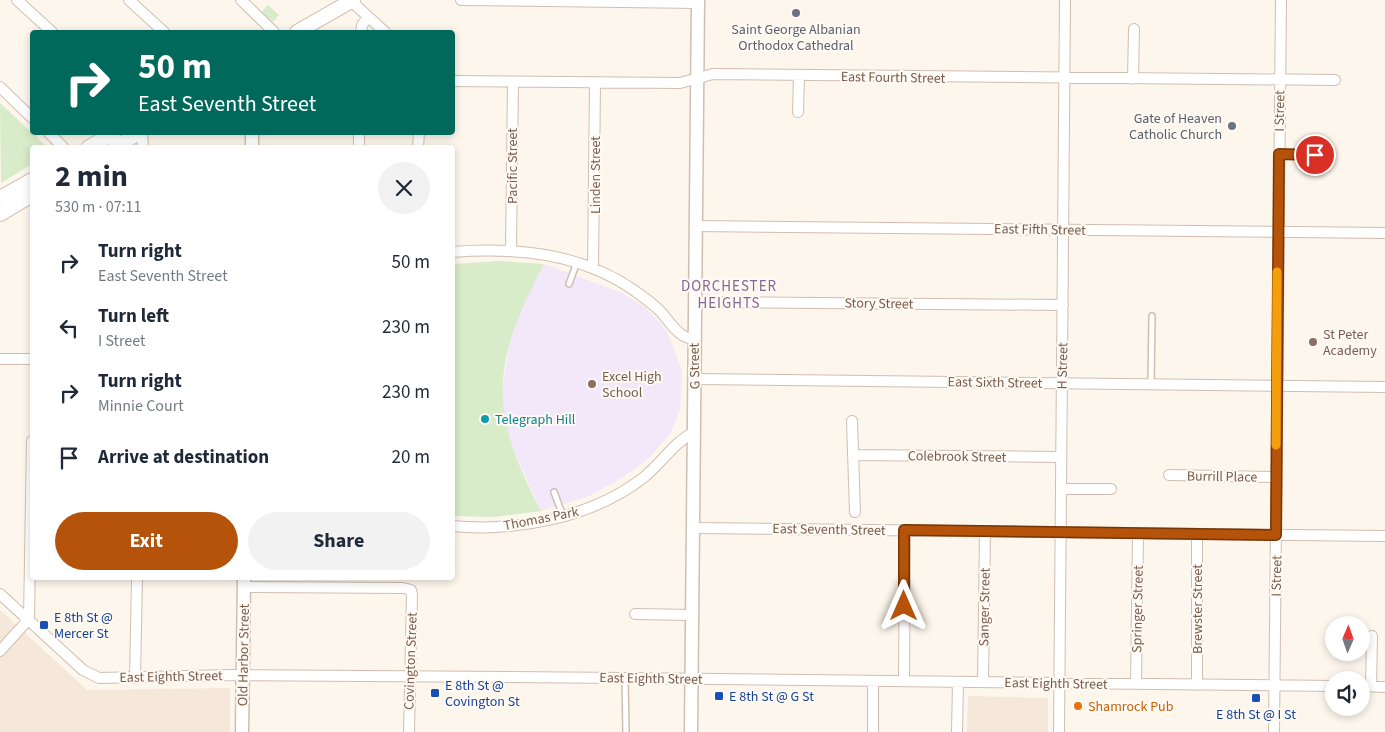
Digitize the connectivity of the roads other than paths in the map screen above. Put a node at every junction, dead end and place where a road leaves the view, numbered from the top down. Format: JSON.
{"nodes":[{"id":1,"x":17,"y":0,"type":"edge"},
{"id":2,"x":129,"y":0,"type":"edge"},
{"id":3,"x":240,"y":0,"type":"edge"},
{"id":4,"x":352,"y":0,"type":"edge"},
{"id":5,"x":461,"y":0,"type":"edge"},
{"id":6,"x":1065,"y":0,"type":"edge"},
{"id":7,"x":1281,"y":0,"type":"edge"},
{"id":8,"x":698,"y":1,"type":"edge"},
{"id":9,"x":368,"y":17,"type":"junction"},
{"id":10,"x":1134,"y":29,"type":"dead end"},
{"id":11,"x":50,"y":30,"type":"edge"},
{"id":12,"x":162,"y":30,"type":"edge"},
{"id":13,"x":272,"y":30,"type":"edge"},
{"id":14,"x":300,"y":30,"type":"edge"},
{"id":15,"x":361,"y":30,"type":"edge"},
{"id":16,"x":382,"y":30,"type":"edge"},
{"id":17,"x":799,"y":76,"type":"junction"},
{"id":18,"x":1064,"y":79,"type":"junction"},
{"id":19,"x":1133,"y":79,"type":"junction"},
{"id":20,"x":696,"y":80,"type":"junction"},
{"id":21,"x":1334,"y":80,"type":"dead end"},
{"id":22,"x":455,"y":81,"type":"edge"},
{"id":23,"x":1280,"y":81,"type":"junction"},
{"id":24,"x":513,"y":82,"type":"junction"},
{"id":25,"x":595,"y":83,"type":"junction"},
{"id":26,"x":0,"y":87,"type":"edge"},
{"id":27,"x":798,"y":112,"type":"dead end"},
{"id":28,"x":30,"y":116,"type":"edge"},
{"id":29,"x":51,"y":135,"type":"edge"},
{"id":30,"x":109,"y":135,"type":"edge"},
{"id":31,"x":136,"y":135,"type":"edge"},
{"id":32,"x":61,"y":145,"type":"edge"},
{"id":33,"x":93,"y":145,"type":"edge"},
{"id":34,"x":119,"y":145,"type":"edge"},
{"id":35,"x":1279,"y":154,"type":"junction"},
{"id":36,"x":1329,"y":155,"type":"dead end"},
{"id":37,"x":30,"y":190,"type":"edge"},
{"id":38,"x":3,"y":202,"type":"edge"},
{"id":39,"x":695,"y":226,"type":"junction"},
{"id":40,"x":1064,"y":229,"type":"junction"},
{"id":41,"x":1278,"y":232,"type":"junction"},
{"id":42,"x":1385,"y":233,"type":"edge"},
{"id":43,"x":512,"y":250,"type":"junction"},
{"id":44,"x":455,"y":252,"type":"edge"},
{"id":45,"x":577,"y":262,"type":"junction"},
{"id":46,"x":592,"y":268,"type":"junction"},
{"id":47,"x":570,"y":284,"type":"dead end"},
{"id":48,"x":694,"y":302,"type":"junction"},
{"id":49,"x":1062,"y":305,"type":"junction"},
{"id":50,"x":1152,"y":316,"type":"dead end"},
{"id":51,"x":693,"y":339,"type":"junction"},
{"id":52,"x":0,"y":359,"type":"edge"},
{"id":53,"x":30,"y":360,"type":"edge"},
{"id":54,"x":694,"y":379,"type":"junction"},
{"id":55,"x":1061,"y":383,"type":"junction"},
{"id":56,"x":1151,"y":384,"type":"junction"},
{"id":57,"x":1276,"y":385,"type":"junction"},
{"id":58,"x":1385,"y":387,"type":"edge"},
{"id":59,"x":852,"y":421,"type":"dead end"},
{"id":60,"x":694,"y":432,"type":"junction"},
{"id":61,"x":853,"y":455,"type":"junction"},
{"id":62,"x":1060,"y":458,"type":"junction"},
{"id":63,"x":1169,"y":475,"type":"dead end"},
{"id":64,"x":1276,"y":477,"type":"junction"},
{"id":65,"x":1061,"y":489,"type":"junction"},
{"id":66,"x":1111,"y":489,"type":"dead end"},
{"id":67,"x":554,"y":492,"type":"dead end"},
{"id":68,"x":855,"y":512,"type":"dead end"},
{"id":69,"x":563,"y":516,"type":"junction"},
{"id":70,"x":455,"y":526,"type":"edge"},
{"id":71,"x":693,"y":528,"type":"junction"},
{"id":72,"x":30,"y":530,"type":"edge"},
{"id":73,"x":904,"y":530,"type":"junction"},
{"id":74,"x":985,"y":531,"type":"junction"},
{"id":75,"x":1061,"y":532,"type":"junction"},
{"id":76,"x":1138,"y":533,"type":"junction"},
{"id":77,"x":1197,"y":534,"type":"junction"},
{"id":78,"x":1276,"y":535,"type":"junction"},
{"id":79,"x":1385,"y":536,"type":"edge"},
{"id":80,"x":137,"y":580,"type":"edge"},
{"id":81,"x":244,"y":582,"type":"edge"},
{"id":82,"x":0,"y":594,"type":"edge"},
{"id":83,"x":635,"y":614,"type":"dead end"},
{"id":84,"x":692,"y":614,"type":"junction"},
{"id":85,"x":28,"y":619,"type":"junction"},
{"id":86,"x":1372,"y":636,"type":"dead end"},
{"id":87,"x":0,"y":652,"type":"edge"},
{"id":88,"x":1368,"y":671,"type":"edge"},
{"id":89,"x":243,"y":676,"type":"junction"},
{"id":90,"x":410,"y":676,"type":"junction"},
{"id":91,"x":135,"y":678,"type":"junction"},
{"id":92,"x":625,"y":678,"type":"junction"},
{"id":93,"x":692,"y":678,"type":"junction"},
{"id":94,"x":873,"y":681,"type":"junction"},
{"id":95,"x":904,"y":681,"type":"junction"},
{"id":96,"x":958,"y":682,"type":"junction"},
{"id":97,"x":983,"y":682,"type":"junction"},
{"id":98,"x":1060,"y":683,"type":"junction"},
{"id":99,"x":1136,"y":684,"type":"junction"},
{"id":100,"x":1197,"y":685,"type":"junction"},
{"id":101,"x":1274,"y":686,"type":"junction"},
{"id":102,"x":1325,"y":686,"type":"edge"},
{"id":103,"x":1370,"y":686,"type":"edge"},
{"id":104,"x":1385,"y":687,"type":"edge"},
{"id":105,"x":242,"y":732,"type":"edge"},
{"id":106,"x":408,"y":732,"type":"edge"},
{"id":107,"x":626,"y":732,"type":"edge"},
{"id":108,"x":690,"y":732,"type":"edge"},
{"id":109,"x":873,"y":732,"type":"edge"},
{"id":110,"x":957,"y":732,"type":"edge"},
{"id":111,"x":1059,"y":732,"type":"edge"},
{"id":112,"x":1274,"y":732,"type":"edge"}],
"edges":[{"from":1,"to":11,"type":"street"},
{"from":2,"to":12,"type":"street"},
{"from":3,"to":13,"type":"street"},
{"from":4,"to":9,"type":"street"},
{"from":4,"to":14,"type":"main road"},
{"from":5,"to":8,"type":"street"},
{"from":6,"to":18,"type":"street","name":"H Street"},
{"from":7,"to":23,"type":"street","name":"I Street"},
{"from":8,"to":20,"type":"street","name":"G Street"},
{"from":9,"to":15,"type":"street"},
{"from":9,"to":16,"type":"street"},
{"from":10,"to":19,"type":"street"},
{"from":17,"to":18,"type":"street","name":"East Fourth Street"},
{"from":17,"to":20,"type":"street","name":"East Fourth Street"},
{"from":17,"to":27,"type":"street"},
{"from":18,"to":19,"type":"street","name":"East Fourth Street"},
{"from":18,"to":40,"type":"street","name":"H Street"},
{"from":19,"to":23,"type":"street","name":"East Fourth Street"},
{"from":20,"to":25,"type":"street","name":"East Fourth Street"},
{"from":20,"to":39,"type":"street","name":"G Street"},
{"from":21,"to":23,"type":"street","name":"East Fourth Street"},
{"from":22,"to":24,"type":"street","name":"East Fourth Street"},
{"from":23,"to":35,"type":"street","name":"I Street"},
{"from":24,"to":25,"type":"street","name":"East Fourth Street"},
{"from":24,"to":43,"type":"street","name":"Pacific Street"},
{"from":25,"to":46,"type":"street","name":"Linden Street"},
{"from":26,"to":28,"type":"street"},
{"from":29,"to":32,"type":"street"},
{"from":30,"to":33,"type":"main road"},
{"from":31,"to":34,"type":"main road"},
{"from":35,"to":36,"type":"lane"},
{"from":35,"to":41,"type":"street","name":"I Street"},
{"from":37,"to":38,"type":"main road"},
{"from":39,"to":40,"type":"street","name":"East Fifth Street"},
{"from":39,"to":48,"type":"street","name":"G Street"},
{"from":40,"to":41,"type":"street","name":"East Fifth Street"},
{"from":40,"to":49,"type":"street","name":"H Street"},
{"from":41,"to":42,"type":"street","name":"East Fifth Street"},
{"from":41,"to":57,"type":"street","name":"I Street"},
{"from":43,"to":44,"type":"street"},
{"from":43,"to":45,"type":"street"},
{"from":45,"to":46,"type":"street"},
{"from":45,"to":47,"type":"lane"},
{"from":46,"to":51,"type":"street"},
{"from":48,"to":49,"type":"street","name":"Story Street"},
{"from":48,"to":51,"type":"street","name":"G Street"},
{"from":49,"to":55,"type":"street","name":"H Street"},
{"from":50,"to":56,"type":"lane"},
{"from":51,"to":54,"type":"street","name":"G Street"},
{"from":52,"to":53,"type":"street"},
{"from":54,"to":55,"type":"street","name":"East Sixth Street"},
{"from":54,"to":60,"type":"street","name":"G Street"},
{"from":55,"to":56,"type":"street","name":"East Sixth Street"},
{"from":55,"to":62,"type":"street","name":"H Street"},
{"from":56,"to":57,"type":"street","name":"East Sixth Street"},
{"from":57,"to":58,"type":"street","name":"East Sixth Street"},
{"from":57,"to":64,"type":"street","name":"I Street"},
{"from":59,"to":61,"type":"street"},
{"from":60,"to":69,"type":"street","name":"Thomas Park"},
{"from":60,"to":71,"type":"street","name":"G Street"},
{"from":61,"to":62,"type":"street","name":"Colebrook Street"},
{"from":61,"to":68,"type":"street"},
{"from":62,"to":65,"type":"street","name":"H Street"},
{"from":63,"to":64,"type":"street","name":"Burrill Place"},
{"from":64,"to":78,"type":"street","name":"I Street"},
{"from":65,"to":66,"type":"street"},
{"from":65,"to":75,"type":"street","name":"H Street"},
{"from":67,"to":69,"type":"lane"},
{"from":69,"to":70,"type":"street","name":"Thomas Park"},
{"from":71,"to":73,"type":"street","name":"East Seventh Street"},
{"from":71,"to":84,"type":"street","name":"G Street"},
{"from":72,"to":85,"type":"street"},
{"from":73,"to":74,"type":"street","name":"East Seventh Street"},
{"from":73,"to":95,"type":"street"},
{"from":74,"to":75,"type":"street","name":"East Seventh Street"},
{"from":74,"to":97,"type":"street","name":"Sanger Street"},
{"from":75,"to":76,"type":"street","name":"East Seventh Street"},
{"from":75,"to":98,"type":"street","name":"H Street"},
{"from":76,"to":77,"type":"street","name":"East Seventh Street"},
{"from":76,"to":99,"type":"street","name":"Springer Street"},
{"from":77,"to":78,"type":"street","name":"East Seventh Street"},
{"from":77,"to":100,"type":"street","name":"Brewster Street"},
{"from":78,"to":79,"type":"street","name":"East Seventh Street"},
{"from":78,"to":101,"type":"street","name":"I Street"},
{"from":80,"to":91,"type":"street"},
{"from":81,"to":89,"type":"street","name":"Old Harbor Street"},
{"from":81,"to":90,"type":"street","name":"Covington Street"},
{"from":82,"to":85,"type":"street","name":"East Eighth Street"},
{"from":83,"to":84,"type":"street"},
{"from":84,"to":93,"type":"street","name":"G Street"},
{"from":85,"to":87,"type":"street"},
{"from":85,"to":91,"type":"street","name":"East Eighth Street"},
{"from":86,"to":88,"type":"street"},
{"from":89,"to":90,"type":"street","name":"East Eighth Street"},
{"from":89,"to":91,"type":"street","name":"East Eighth Street"},
{"from":89,"to":105,"type":"street","name":"Old Harbor Street"},
{"from":90,"to":92,"type":"street","name":"East Eighth Street"},
{"from":90,"to":106,"type":"street","name":"Covington Street"},
{"from":92,"to":93,"type":"street","name":"East Eighth Street"},
{"from":92,"to":107,"type":"lane"},
{"from":93,"to":94,"type":"street","name":"East Eighth Street"},
{"from":93,"to":108,"type":"street","name":"G Street"},
{"from":94,"to":95,"type":"street","name":"East Eighth Street"},
{"from":94,"to":109,"type":"street"},
{"from":95,"to":96,"type":"street","name":"East Eighth Street"},
{"from":96,"to":97,"type":"street","name":"East Eighth Street"},
{"from":96,"to":110,"type":"street"},
{"from":97,"to":98,"type":"street","name":"East Eighth Street"},
{"from":98,"to":99,"type":"street","name":"East Eighth Street"},
{"from":98,"to":111,"type":"street","name":"H Street"},
{"from":99,"to":100,"type":"street","name":"East Eighth Street"},
{"from":100,"to":101,"type":"street","name":"East Eighth Street"},
{"from":101,"to":102,"type":"street","name":"East Eighth Street"},
{"from":101,"to":112,"type":"street","name":"I Street"},
{"from":103,"to":104,"type":"street"}]}
